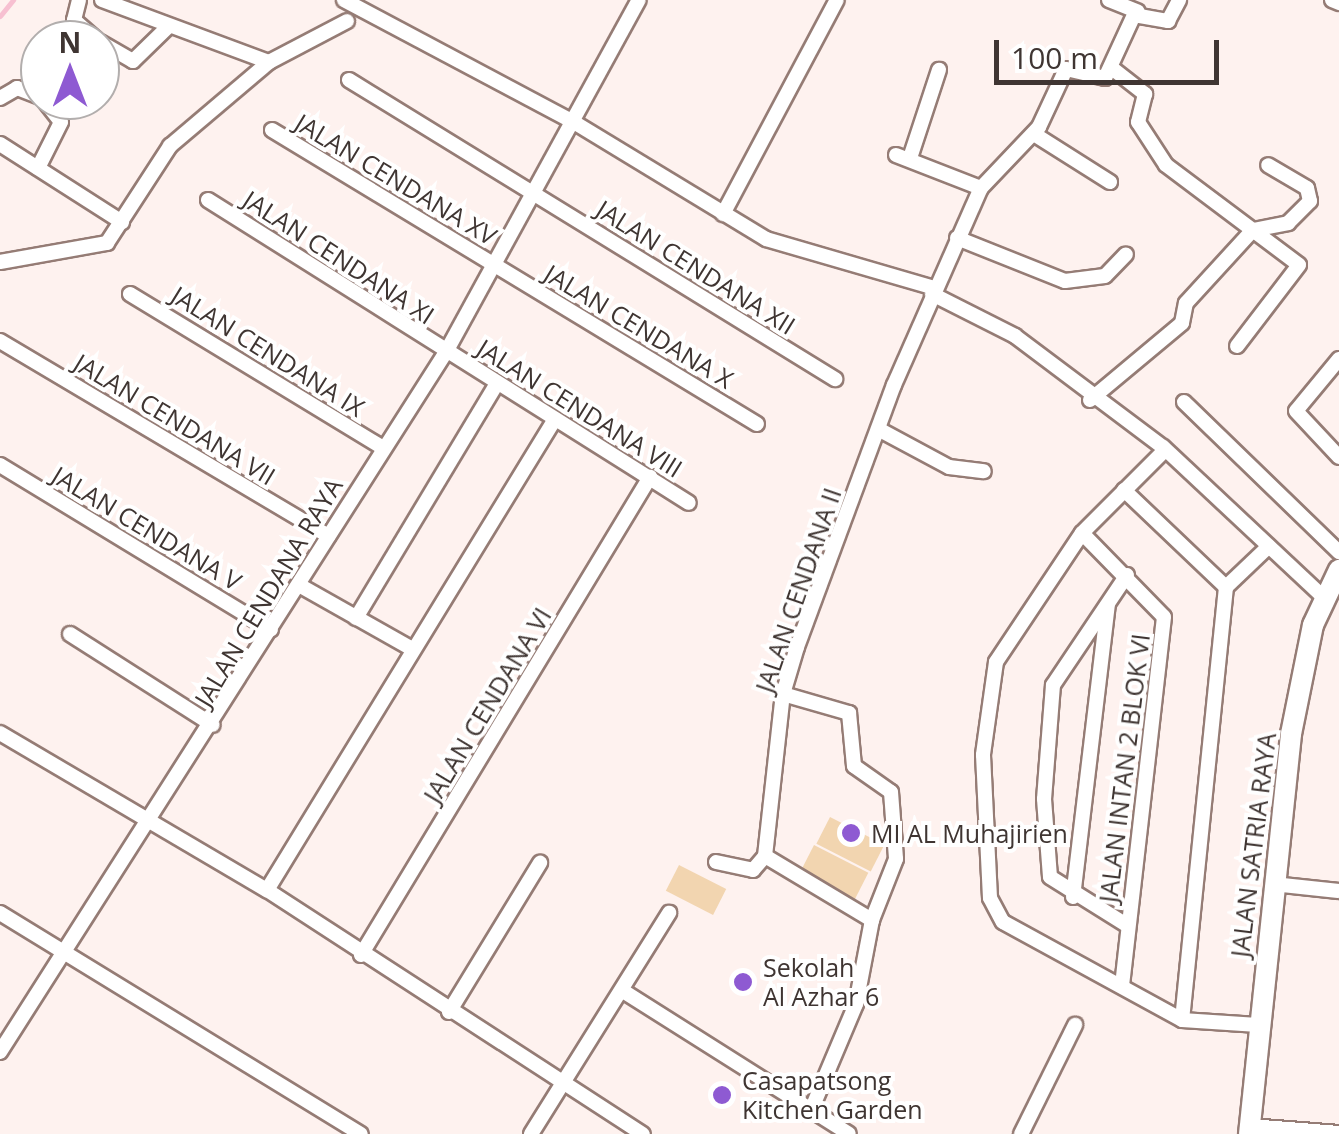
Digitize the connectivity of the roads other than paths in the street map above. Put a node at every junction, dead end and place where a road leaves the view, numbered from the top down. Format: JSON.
{"nodes":[{"id":1,"x":102,"y":0,"type":"edge"},
{"id":2,"x":344,"y":0,"type":"edge"},
{"id":3,"x":639,"y":0,"type":"edge"},
{"id":4,"x":837,"y":0,"type":"edge"},
{"id":5,"x":1109,"y":0,"type":"edge"},
{"id":6,"x":1179,"y":0,"type":"edge"},
{"id":7,"x":1332,"y":0,"type":"edge"},
{"id":8,"x":1339,"y":3,"type":"edge"},
{"id":9,"x":1138,"y":12,"type":"junction"},
{"id":10,"x":346,"y":21,"type":"dead end"},
{"id":11,"x":168,"y":26,"type":"junction"},
{"id":12,"x":120,"y":53,"type":"edge"},
{"id":13,"x":269,"y":62,"type":"junction"},
{"id":14,"x":939,"y":70,"type":"dead end"},
{"id":15,"x":1112,"y":70,"type":"junction"},
{"id":16,"x":349,"y":80,"type":"dead end"},
{"id":17,"x":58,"y":120,"type":"edge"},
{"id":18,"x":572,"y":121,"type":"junction"},
{"id":19,"x":272,"y":130,"type":"dead end"},
{"id":20,"x":1034,"y":134,"type":"junction"},
{"id":21,"x":0,"y":144,"type":"edge"},
{"id":22,"x":1268,"y":164,"type":"dead end"},
{"id":23,"x":38,"y":168,"type":"junction"},
{"id":24,"x":1110,"y":182,"type":"dead end"},
{"id":25,"x":981,"y":188,"type":"junction"},
{"id":26,"x":533,"y":193,"type":"junction"},
{"id":27,"x":208,"y":200,"type":"dead end"},
{"id":28,"x":724,"y":214,"type":"junction"},
{"id":29,"x":122,"y":222,"type":"junction"},
{"id":30,"x":1253,"y":230,"type":"junction"},
{"id":31,"x":957,"y":238,"type":"junction"},
{"id":32,"x":1126,"y":254,"type":"dead end"},
{"id":33,"x":1,"y":260,"type":"edge"},
{"id":34,"x":497,"y":267,"type":"junction"},
{"id":35,"x":933,"y":291,"type":"junction"},
{"id":36,"x":130,"y":294,"type":"dead end"},
{"id":37,"x":0,"y":342,"type":"edge"},
{"id":38,"x":1238,"y":346,"type":"dead end"},
{"id":39,"x":446,"y":352,"type":"junction"},
{"id":40,"x":1337,"y":365,"type":"edge"},
{"id":41,"x":835,"y":379,"type":"dead end"},
{"id":42,"x":497,"y":383,"type":"junction"},
{"id":43,"x":1090,"y":400,"type":"junction"},
{"id":44,"x":1184,"y":402,"type":"dead end"},
{"id":45,"x":555,"y":418,"type":"junction"},
{"id":46,"x":757,"y":424,"type":"dead end"},
{"id":47,"x":880,"y":430,"type":"junction"},
{"id":48,"x":382,"y":448,"type":"junction"},
{"id":49,"x":1165,"y":450,"type":"junction"},
{"id":50,"x":1339,"y":457,"type":"edge"},
{"id":51,"x":0,"y":464,"type":"edge"},
{"id":52,"x":984,"y":471,"type":"dead end"},
{"id":53,"x":650,"y":477,"type":"junction"},
{"id":54,"x":1124,"y":490,"type":"junction"},
{"id":55,"x":690,"y":503,"type":"dead end"},
{"id":56,"x":1082,"y":533,"type":"junction"},
{"id":57,"x":328,"y":536,"type":"junction"},
{"id":58,"x":1270,"y":546,"type":"junction"},
{"id":59,"x":1339,"y":552,"type":"edge"},
{"id":60,"x":1339,"y":570,"type":"edge"},
{"id":61,"x":1126,"y":575,"type":"junction"},
{"id":62,"x":298,"y":585,"type":"junction"},
{"id":63,"x":1226,"y":587,"type":"junction"},
{"id":64,"x":1322,"y":596,"type":"junction"},
{"id":65,"x":1108,"y":602,"type":"junction"},
{"id":66,"x":356,"y":618,"type":"junction"},
{"id":67,"x":272,"y":630,"type":"junction"},
{"id":68,"x":70,"y":634,"type":"dead end"},
{"id":69,"x":412,"y":649,"type":"junction"},
{"id":70,"x":783,"y":694,"type":"junction"},
{"id":71,"x":213,"y":725,"type":"junction"},
{"id":72,"x":0,"y":732,"type":"edge"},
{"id":73,"x":152,"y":819,"type":"junction"},
{"id":74,"x":765,"y":856,"type":"junction"},
{"id":75,"x":540,"y":862,"type":"dead end"},
{"id":76,"x":716,"y":862,"type":"dead end"},
{"id":77,"x":1273,"y":884,"type":"junction"},
{"id":78,"x":267,"y":890,"type":"junction"},
{"id":79,"x":1339,"y":891,"type":"edge"},
{"id":80,"x":1073,"y":897,"type":"junction"},
{"id":81,"x":670,"y":913,"type":"dead end"},
{"id":82,"x":0,"y":914,"type":"edge"},
{"id":83,"x":872,"y":920,"type":"junction"},
{"id":84,"x":1128,"y":926,"type":"junction"},
{"id":85,"x":58,"y":955,"type":"junction"},
{"id":86,"x":361,"y":955,"type":"junction"},
{"id":87,"x":1122,"y":984,"type":"junction"},
{"id":88,"x":623,"y":991,"type":"junction"},
{"id":89,"x":449,"y":1012,"type":"junction"},
{"id":90,"x":1182,"y":1020,"type":"junction"},
{"id":91,"x":1075,"y":1025,"type":"dead end"},
{"id":92,"x":1258,"y":1025,"type":"junction"},
{"id":93,"x":0,"y":1052,"type":"edge"},
{"id":94,"x":562,"y":1084,"type":"junction"},
{"id":95,"x":812,"y":1108,"type":"junction"},
{"id":96,"x":1250,"y":1130,"type":"edge"},
{"id":97,"x":361,"y":1134,"type":"edge"},
{"id":98,"x":531,"y":1134,"type":"edge"},
{"id":99,"x":643,"y":1134,"type":"edge"},
{"id":100,"x":848,"y":1134,"type":"edge"},
{"id":101,"x":1021,"y":1134,"type":"edge"},
{"id":102,"x":1339,"y":1134,"type":"edge"}],
"edges":[{"from":1,"to":11,"type":"street"},
{"from":2,"to":18,"type":"street"},
{"from":3,"to":18,"type":"street","name":"JALAN CENDANA RAYA"},
{"from":4,"to":28,"type":"street"},
{"from":5,"to":9,"type":"street"},
{"from":6,"to":9,"type":"street"},
{"from":7,"to":8,"type":"street"},
{"from":9,"to":15,"type":"street"},
{"from":10,"to":13,"type":"street"},
{"from":11,"to":12,"type":"street"},
{"from":11,"to":13,"type":"street"},
{"from":13,"to":29,"type":"street"},
{"from":14,"to":25,"type":"street"},
{"from":15,"to":20,"type":"street","name":"JALAN CENDANA II"},
{"from":15,"to":30,"type":"street"},
{"from":16,"to":26,"type":"street","name":"JALAN CENDANA XII"},
{"from":17,"to":23,"type":"street"},
{"from":18,"to":26,"type":"street","name":"JALAN CENDANA RAYA"},
{"from":18,"to":28,"type":"street"},
{"from":19,"to":34,"type":"street","name":"JALAN CENDANA XV"},
{"from":20,"to":24,"type":"street"},
{"from":20,"to":25,"type":"street","name":"JALAN CENDANA II"},
{"from":21,"to":23,"type":"street"},
{"from":22,"to":30,"type":"street"},
{"from":23,"to":29,"type":"street"},
{"from":25,"to":31,"type":"street","name":"JALAN CENDANA II"},
{"from":26,"to":34,"type":"street","name":"JALAN CENDANA RAYA"},
{"from":26,"to":41,"type":"street","name":"JALAN CENDANA XII"},
{"from":27,"to":39,"type":"street","name":"JALAN CENDANA XI"},
{"from":28,"to":35,"type":"street"},
{"from":29,"to":33,"type":"street"},
{"from":30,"to":38,"type":"street"},
{"from":30,"to":43,"type":"street"},
{"from":31,"to":32,"type":"street"},
{"from":31,"to":35,"type":"street","name":"JALAN CENDANA II"},
{"from":34,"to":39,"type":"street","name":"JALAN CENDANA RAYA"},
{"from":34,"to":46,"type":"street","name":"JALAN CENDANA X"},
{"from":35,"to":43,"type":"street"},
{"from":35,"to":47,"type":"street","name":"JALAN CENDANA II"},
{"from":36,"to":48,"type":"street","name":"JALAN CENDANA IX"},
{"from":37,"to":57,"type":"street","name":"JALAN CENDANA VII"},
{"from":39,"to":42,"type":"street","name":"JALAN CENDANA VIII"},
{"from":39,"to":48,"type":"street","name":"JALAN CENDANA RAYA"},
{"from":40,"to":50,"type":"street"},
{"from":42,"to":45,"type":"street","name":"JALAN CENDANA VIII"},
{"from":42,"to":66,"type":"street"},
{"from":43,"to":49,"type":"street"},
{"from":44,"to":59,"type":"street"},
{"from":45,"to":53,"type":"street","name":"JALAN CENDANA VIII"},
{"from":45,"to":69,"type":"street"},
{"from":47,"to":52,"type":"street"},
{"from":47,"to":70,"type":"street","name":"JALAN CENDANA II"},
{"from":48,"to":57,"type":"street","name":"JALAN CENDANA RAYA"},
{"from":49,"to":54,"type":"street"},
{"from":49,"to":58,"type":"street"},
{"from":51,"to":67,"type":"street","name":"JALAN CENDANA V"},
{"from":53,"to":55,"type":"street","name":"JALAN CENDANA VIII"},
{"from":53,"to":86,"type":"street","name":"JALAN CENDANA VI"},
{"from":54,"to":56,"type":"street"},
{"from":54,"to":63,"type":"street"},
{"from":56,"to":61,"type":"street","name":"JALAN INTAN 2 BLOK VI"},
{"from":56,"to":87,"type":"street"},
{"from":57,"to":62,"type":"street","name":"JALAN CENDANA RAYA"},
{"from":58,"to":63,"type":"street"},
{"from":58,"to":64,"type":"street"},
{"from":60,"to":64,"type":"street","name":"JALAN SATRIA RAYA"},
{"from":61,"to":65,"type":"street"},
{"from":61,"to":84,"type":"street","name":"JALAN INTAN 2 BLOK VI"},
{"from":62,"to":66,"type":"street"},
{"from":62,"to":67,"type":"street","name":"JALAN CENDANA RAYA"},
{"from":63,"to":90,"type":"street"},
{"from":64,"to":77,"type":"street","name":"JALAN SATRIA RAYA"},
{"from":65,"to":80,"type":"street"},
{"from":65,"to":80,"type":"street"},
{"from":66,"to":69,"type":"street"},
{"from":67,"to":71,"type":"street","name":"JALAN CENDANA RAYA"},
{"from":68,"to":71,"type":"street"},
{"from":69,"to":78,"type":"street"},
{"from":70,"to":74,"type":"street","name":"JALAN CENDANA II"},
{"from":70,"to":83,"type":"street"},
{"from":71,"to":73,"type":"street","name":"JALAN CENDANA RAYA"},
{"from":72,"to":73,"type":"street"},
{"from":73,"to":78,"type":"street"},
{"from":73,"to":85,"type":"street","name":"JALAN CENDANA RAYA"},
{"from":74,"to":76,"type":"street"},
{"from":74,"to":83,"type":"street"},
{"from":75,"to":89,"type":"street"},
{"from":77,"to":79,"type":"street"},
{"from":77,"to":92,"type":"street","name":"JALAN SATRIA RAYA"},
{"from":78,"to":86,"type":"street"},
{"from":80,"to":84,"type":"street"},
{"from":81,"to":88,"type":"street"},
{"from":82,"to":85,"type":"street"},
{"from":83,"to":95,"type":"street"},
{"from":84,"to":87,"type":"street","name":"JALAN INTAN 2 BLOK VI"},
{"from":85,"to":93,"type":"street","name":"JALAN CENDANA RAYA"},
{"from":85,"to":97,"type":"street"},
{"from":86,"to":89,"type":"street"},
{"from":87,"to":90,"type":"street"},
{"from":88,"to":94,"type":"street"},
{"from":88,"to":95,"type":"street"},
{"from":89,"to":94,"type":"street"},
{"from":90,"to":92,"type":"street"},
{"from":91,"to":101,"type":"street"},
{"from":92,"to":96,"type":"street","name":"JALAN SATRIA RAYA"},
{"from":94,"to":98,"type":"street"},
{"from":94,"to":99,"type":"street"},
{"from":95,"to":100,"type":"street"},
{"from":96,"to":102,"type":"street"}]}
